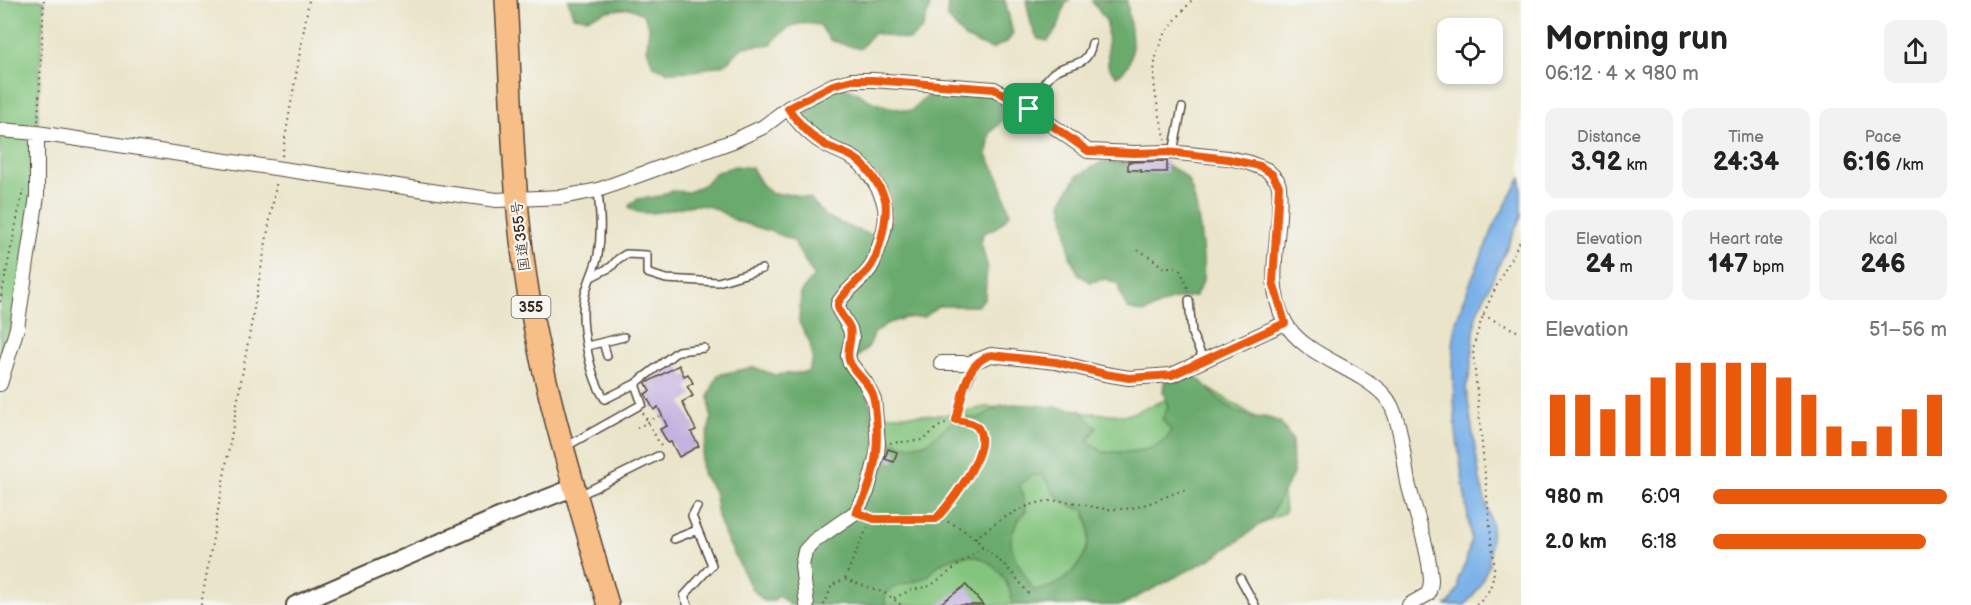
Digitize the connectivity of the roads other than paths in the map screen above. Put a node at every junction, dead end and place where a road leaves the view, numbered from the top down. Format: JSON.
{"nodes":[{"id":1,"x":506,"y":0,"type":"edge"},
{"id":2,"x":1092,"y":44,"type":"dead end"},
{"id":3,"x":788,"y":108,"type":"junction"},
{"id":4,"x":1182,"y":108,"type":"dead end"},
{"id":5,"x":1029,"y":109,"type":"junction"},
{"id":6,"x":0,"y":130,"type":"edge"},
{"id":7,"x":37,"y":133,"type":"junction"},
{"id":8,"x":1171,"y":152,"type":"junction"},
{"id":9,"x":598,"y":190,"type":"junction"},
{"id":10,"x":516,"y":200,"type":"junction"},
{"id":11,"x":762,"y":269,"type":"dead end"},
{"id":12,"x":591,"y":277,"type":"junction"},
{"id":13,"x":1189,"y":300,"type":"road end"},
{"id":14,"x":1285,"y":323,"type":"junction"},
{"id":15,"x":624,"y":337,"type":"dead end"},
{"id":16,"x":603,"y":342,"type":"junction"},
{"id":17,"x":587,"y":346,"type":"junction"},
{"id":18,"x":704,"y":348,"type":"dead end"},
{"id":19,"x":607,"y":356,"type":"dead end"},
{"id":20,"x":1204,"y":361,"type":"junction"},
{"id":21,"x":976,"y":362,"type":"junction"},
{"id":22,"x":941,"y":363,"type":"dead end"},
{"id":23,"x":0,"y":384,"type":"edge"},
{"id":24,"x":635,"y":384,"type":"junction"},
{"id":25,"x":956,"y":420,"type":"road end"},
{"id":26,"x":564,"y":447,"type":"junction"},
{"id":27,"x":658,"y":456,"type":"road end"},
{"id":28,"x":576,"y":491,"type":"junction"},
{"id":29,"x":697,"y":507,"type":"dead end"},
{"id":30,"x":698,"y":530,"type":"junction"},
{"id":31,"x":674,"y":539,"type":"dead end"},
{"id":32,"x":1240,"y":578,"type":"dead end"},
{"id":33,"x":295,"y":605,"type":"edge"},
{"id":34,"x":608,"y":605,"type":"edge"},
{"id":35,"x":688,"y":605,"type":"edge"},
{"id":36,"x":807,"y":605,"type":"edge"},
{"id":37,"x":1255,"y":605,"type":"edge"},
{"id":38,"x":1409,"y":605,"type":"edge"}],
"edges":[{"from":1,"to":10,"type":"highway","name":"国道355号","number":"355"},
{"from":2,"to":5,"type":"lane"},
{"from":3,"to":5,"type":"street"},
{"from":3,"to":9,"type":"street"},
{"from":3,"to":36,"type":"street"},
{"from":4,"to":8,"type":"lane"},
{"from":5,"to":8,"type":"street"},
{"from":6,"to":7,"type":"street"},
{"from":7,"to":10,"type":"street"},
{"from":7,"to":23,"type":"street"},
{"from":8,"to":14,"type":"street"},
{"from":9,"to":10,"type":"street"},
{"from":9,"to":12,"type":"lane"},
{"from":10,"to":26,"type":"highway","name":"国道355号","number":"355"},
{"from":11,"to":12,"type":"lane"},
{"from":12,"to":17,"type":"lane"},
{"from":13,"to":20,"type":"lane"},
{"from":14,"to":20,"type":"street"},
{"from":14,"to":38,"type":"street"},
{"from":15,"to":16,"type":"lane"},
{"from":16,"to":17,"type":"lane"},
{"from":16,"to":19,"type":"lane"},
{"from":17,"to":24,"type":"lane"},
{"from":18,"to":24,"type":"lane"},
{"from":20,"to":21,"type":"street"},
{"from":21,"to":22,"type":"street"},
{"from":21,"to":25,"type":"lane"},
{"from":24,"to":26,"type":"lane"},
{"from":26,"to":28,"type":"highway","name":"国道355号","number":"355"},
{"from":27,"to":28,"type":"lane"},
{"from":28,"to":33,"type":"street"},
{"from":28,"to":34,"type":"highway","name":"国道355号","number":"355"},
{"from":29,"to":30,"type":"lane"},
{"from":30,"to":31,"type":"lane"},
{"from":30,"to":35,"type":"lane"},
{"from":32,"to":37,"type":"lane"}]}
